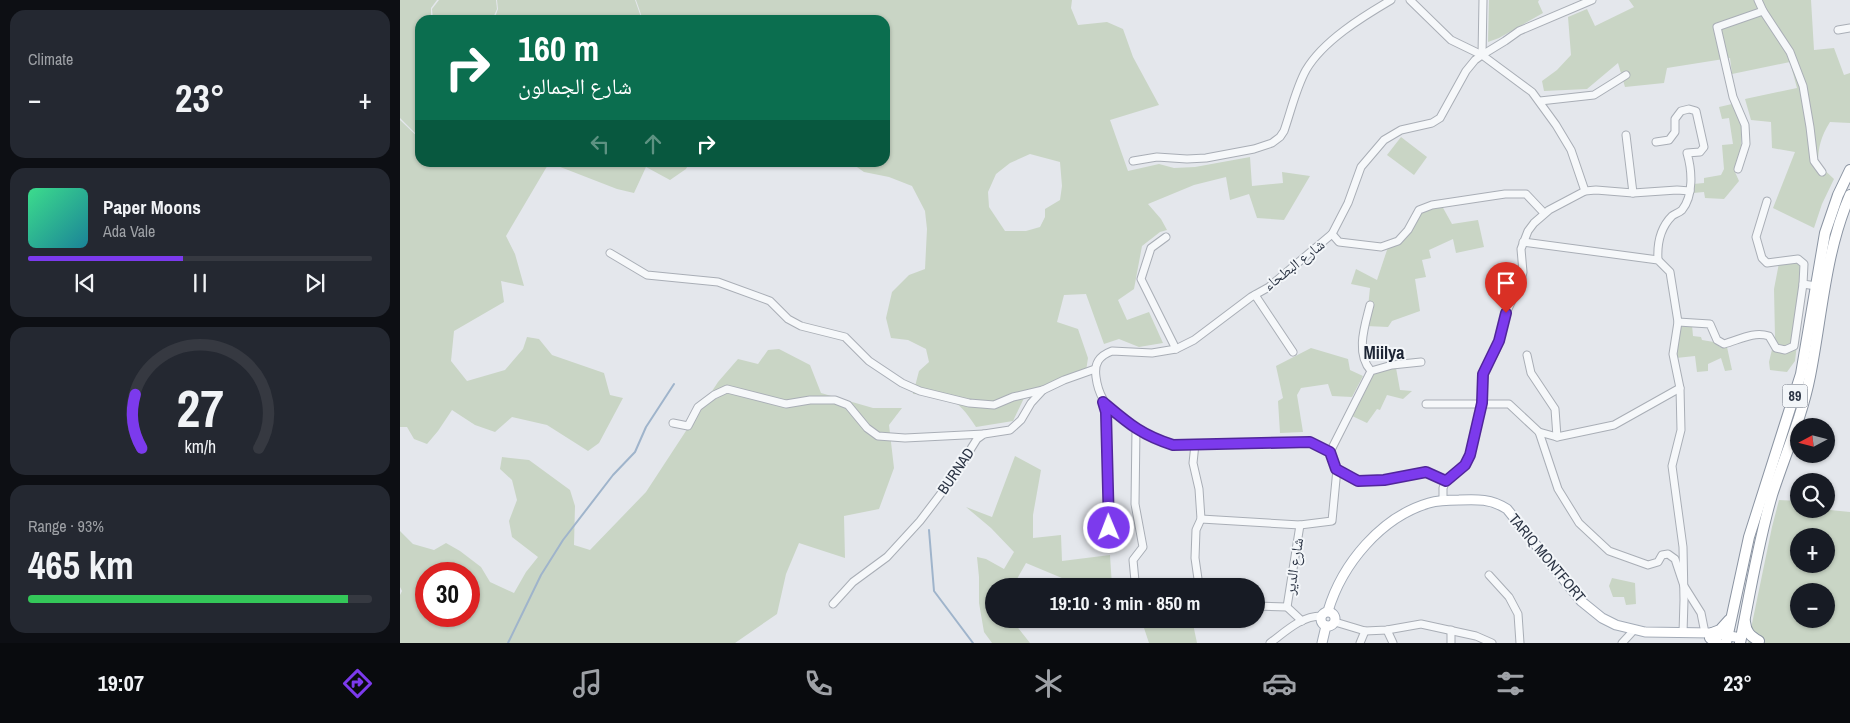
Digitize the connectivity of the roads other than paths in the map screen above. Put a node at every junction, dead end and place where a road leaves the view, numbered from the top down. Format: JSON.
{"nodes":[{"id":1,"x":1391,"y":0,"type":"edge"},
{"id":2,"x":1410,"y":0,"type":"edge"},
{"id":3,"x":1483,"y":0,"type":"edge"},
{"id":4,"x":1592,"y":0,"type":"edge"},
{"id":5,"x":1758,"y":0,"type":"edge"},
{"id":6,"x":1763,"y":11,"type":"junction"},
{"id":7,"x":1850,"y":28,"type":"edge"},
{"id":8,"x":1838,"y":30,"type":"dead end"},
{"id":9,"x":1482,"y":55,"type":"junction"},
{"id":10,"x":1626,"y":75,"type":"dead end"},
{"id":11,"x":1540,"y":101,"type":"junction"},
{"id":12,"x":1626,"y":135,"type":"dead end"},
{"id":13,"x":1656,"y":142,"type":"dead end"},
{"id":14,"x":1133,"y":161,"type":"dead end"},
{"id":15,"x":1738,"y":169,"type":"dead end"},
{"id":16,"x":1850,"y":170,"type":"edge"},
{"id":17,"x":1822,"y":172,"type":"dead end"},
{"id":18,"x":1690,"y":190,"type":"junction"},
{"id":19,"x":1585,"y":191,"type":"junction"},
{"id":20,"x":1633,"y":193,"type":"junction"},
{"id":21,"x":1850,"y":195,"type":"edge"},
{"id":22,"x":1767,"y":201,"type":"dead end"},
{"id":23,"x":1544,"y":213,"type":"junction"},
{"id":24,"x":1332,"y":234,"type":"junction"},
{"id":25,"x":1166,"y":237,"type":"dead end"},
{"id":26,"x":1523,"y":242,"type":"junction"},
{"id":27,"x":610,"y":253,"type":"dead end"},
{"id":28,"x":1658,"y":260,"type":"junction"},
{"id":29,"x":1803,"y":284,"type":"junction"},
{"id":30,"x":1816,"y":286,"type":"junction"},
{"id":31,"x":1255,"y":295,"type":"junction"},
{"id":32,"x":1370,"y":306,"type":"dead end"},
{"id":33,"x":1678,"y":322,"type":"junction"},
{"id":34,"x":1176,"y":349,"type":"junction"},
{"id":35,"x":1293,"y":352,"type":"dead end"},
{"id":36,"x":1527,"y":355,"type":"dead end"},
{"id":37,"x":1421,"y":362,"type":"dead end"},
{"id":38,"x":1095,"y":369,"type":"junction"},
{"id":39,"x":1371,"y":371,"type":"junction"},
{"id":40,"x":1680,"y":388,"type":"junction"},
{"id":41,"x":1043,"y":390,"type":"junction"},
{"id":42,"x":1103,"y":402,"type":"junction"},
{"id":43,"x":1482,"y":403,"type":"junction"},
{"id":44,"x":1426,"y":404,"type":"dead end"},
{"id":45,"x":673,"y":423,"type":"dead end"},
{"id":46,"x":1136,"y":429,"type":"junction"},
{"id":47,"x":1540,"y":432,"type":"junction"},
{"id":48,"x":984,"y":434,"type":"junction"},
{"id":49,"x":1556,"y":438,"type":"junction"},
{"id":50,"x":1195,"y":444,"type":"junction"},
{"id":51,"x":1330,"y":452,"type":"junction"},
{"id":52,"x":1336,"y":469,"type":"junction"},
{"id":53,"x":1446,"y":481,"type":"junction"},
{"id":54,"x":1443,"y":500,"type":"junction"},
{"id":55,"x":1201,"y":519,"type":"junction"},
{"id":56,"x":1300,"y":525,"type":"junction"},
{"id":57,"x":1110,"y":548,"type":"dead end"},
{"id":58,"x":1489,"y":575,"type":"dead end"},
{"id":59,"x":1135,"y":578,"type":"edge"},
{"id":60,"x":1198,"y":578,"type":"edge"},
{"id":61,"x":1684,"y":586,"type":"junction"},
{"id":62,"x":833,"y":604,"type":"dead end"},
{"id":63,"x":1265,"y":606,"type":"edge"},
{"id":64,"x":1288,"y":607,"type":"junction"},
{"id":65,"x":1325,"y":614,"type":"junction"},
{"id":66,"x":1730,"y":619,"type":"junction"},
{"id":67,"x":1745,"y":619,"type":"junction"},
{"id":68,"x":1302,"y":621,"type":"junction"},
{"id":69,"x":1331,"y":624,"type":"junction"},
{"id":70,"x":1387,"y":630,"type":"junction"},
{"id":71,"x":1451,"y":630,"type":"junction"},
{"id":72,"x":1634,"y":630,"type":"junction"},
{"id":73,"x":1365,"y":631,"type":"junction"},
{"id":74,"x":1683,"y":633,"type":"junction"},
{"id":75,"x":1718,"y":639,"type":"edge"},
{"id":76,"x":1759,"y":641,"type":"dead end"},
{"id":77,"x":1270,"y":643,"type":"edge"},
{"id":78,"x":1322,"y":643,"type":"edge"},
{"id":79,"x":1360,"y":643,"type":"edge"},
{"id":80,"x":1393,"y":643,"type":"edge"},
{"id":81,"x":1451,"y":643,"type":"edge"},
{"id":82,"x":1492,"y":643,"type":"edge"},
{"id":83,"x":1520,"y":643,"type":"edge"},
{"id":84,"x":1622,"y":643,"type":"edge"}],
"edges":[{"from":1,"to":14,"type":"street"},
{"from":2,"to":9,"type":"street"},
{"from":3,"to":9,"type":"street"},
{"from":4,"to":9,"type":"street","name":"شارع البطحاء"},
{"from":5,"to":6,"type":"street"},
{"from":6,"to":15,"type":"street"},
{"from":6,"to":17,"type":"street"},
{"from":7,"to":8,"type":"street"},
{"from":9,"to":11,"type":"street"},
{"from":9,"to":24,"type":"street","name":"شارع البطحاء"},
{"from":10,"to":11,"type":"street"},
{"from":11,"to":19,"type":"street"},
{"from":12,"to":20,"type":"street"},
{"from":13,"to":18,"type":"street"},
{"from":16,"to":30,"type":"highway","number":"89"},
{"from":18,"to":20,"type":"street"},
{"from":18,"to":28,"type":"street"},
{"from":19,"to":20,"type":"street"},
{"from":19,"to":23,"type":"street"},
{"from":21,"to":67,"type":"highway","number":"89"},
{"from":22,"to":29,"type":"street"},
{"from":23,"to":24,"type":"street"},
{"from":23,"to":26,"type":"street"},
{"from":24,"to":31,"type":"street","name":"شارع البطحاء"},
{"from":25,"to":34,"type":"street"},
{"from":26,"to":28,"type":"street"},
{"from":26,"to":43,"type":"street"},
{"from":27,"to":41,"type":"street"},
{"from":28,"to":33,"type":"street"},
{"from":29,"to":30,"type":"street"},
{"from":29,"to":33,"type":"street"},
{"from":30,"to":66,"type":"highway","number":"89"},
{"from":31,"to":34,"type":"street","name":"شارع البطحاء"},
{"from":31,"to":35,"type":"street"},
{"from":32,"to":39,"type":"street"},
{"from":33,"to":40,"type":"street"},
{"from":34,"to":38,"type":"street","name":"شارع البطحاء"},
{"from":36,"to":49,"type":"street"},
{"from":37,"to":39,"type":"street"},
{"from":38,"to":41,"type":"street","name":"BURNAD"},
{"from":38,"to":42,"type":"street"},
{"from":39,"to":51,"type":"street"},
{"from":40,"to":49,"type":"street"},
{"from":40,"to":61,"type":"street"},
{"from":41,"to":48,"type":"street","name":"BURNAD"},
{"from":42,"to":46,"type":"street"},
{"from":42,"to":57,"type":"street"},
{"from":43,"to":44,"type":"street"},
{"from":43,"to":47,"type":"street"},
{"from":43,"to":53,"type":"street"},
{"from":45,"to":48,"type":"street"},
{"from":46,"to":50,"type":"street"},
{"from":46,"to":59,"type":"street"},
{"from":47,"to":49,"type":"street"},
{"from":47,"to":61,"type":"street"},
{"from":48,"to":62,"type":"street","name":"BURNAD"},
{"from":50,"to":51,"type":"street"},
{"from":50,"to":55,"type":"street"},
{"from":51,"to":52,"type":"street"},
{"from":52,"to":53,"type":"street"},
{"from":52,"to":56,"type":"street"},
{"from":53,"to":54,"type":"street"},
{"from":54,"to":65,"type":"main road","name":"TARIQ MONTFORT"},
{"from":54,"to":72,"type":"main road","name":"TARIQ MONTFORT"},
{"from":55,"to":56,"type":"street"},
{"from":55,"to":60,"type":"street"},
{"from":56,"to":64,"type":"street","name":"شارع الدير"},
{"from":58,"to":83,"type":"street"},
{"from":61,"to":74,"type":"street"},
{"from":61,"to":75,"type":"street"},
{"from":63,"to":64,"type":"street","name":"شارع الدير"},
{"from":64,"to":68,"type":"street","name":"شارع الدير"},
{"from":65,"to":68,"type":"street"},
{"from":65,"to":69,"type":"main road"},
{"from":65,"to":69,"type":"main road"},
{"from":66,"to":75,"type":"highway","number":"89"},
{"from":66,"to":75,"type":"highway"},
{"from":67,"to":75,"type":"highway","number":"89"},
{"from":67,"to":76,"type":"highway"},
{"from":68,"to":77,"type":"street"},
{"from":69,"to":73,"type":"street"},
{"from":69,"to":78,"type":"main road"},
{"from":70,"to":71,"type":"street"},
{"from":70,"to":73,"type":"street"},
{"from":70,"to":80,"type":"street"},
{"from":71,"to":81,"type":"street"},
{"from":71,"to":82,"type":"street"},
{"from":72,"to":74,"type":"main road","name":"TARIQ MONTFORT"},
{"from":72,"to":84,"type":"street"},
{"from":73,"to":79,"type":"street"},
{"from":74,"to":75,"type":"main road","name":"TARIQ MONTFORT"}]}
